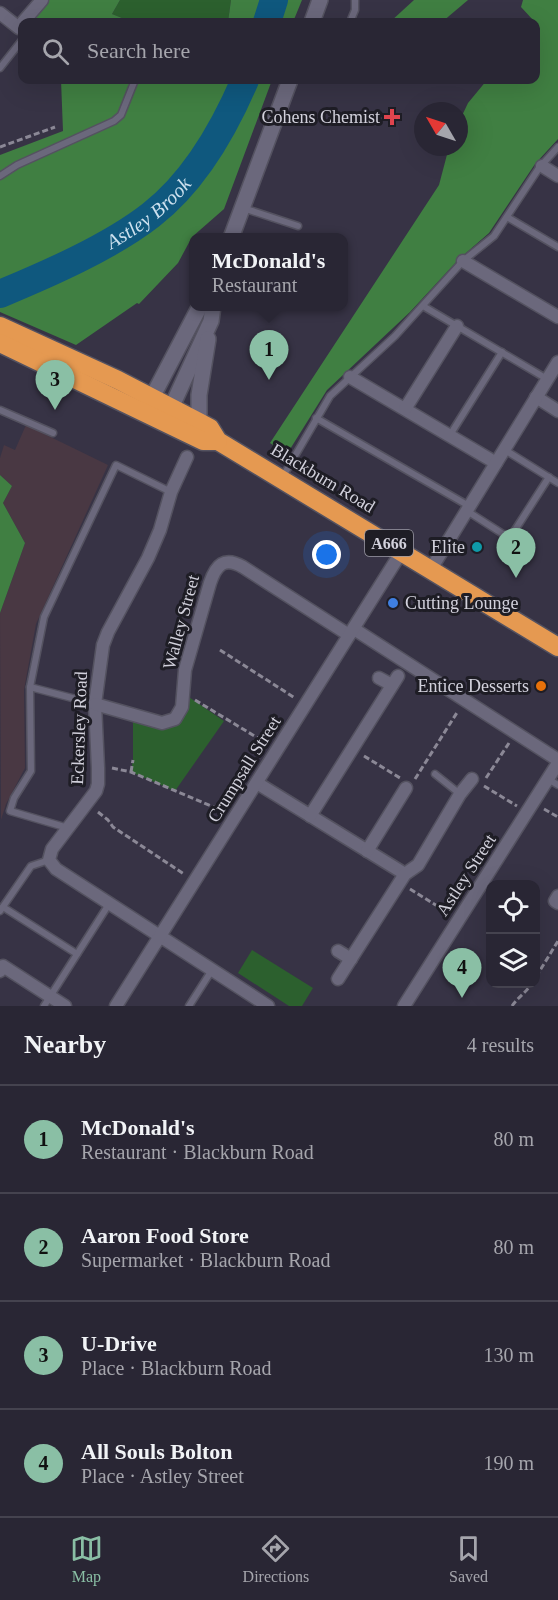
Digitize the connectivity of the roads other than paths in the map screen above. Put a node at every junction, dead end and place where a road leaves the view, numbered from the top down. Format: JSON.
{"nodes":[{"id":1,"x":42,"y":0,"type":"edge"},
{"id":2,"x":320,"y":0,"type":"edge"},
{"id":3,"x":355,"y":0,"type":"edge"},
{"id":4,"x":0,"y":13,"type":"edge"},
{"id":5,"x":30,"y":18,"type":"edge"},
{"id":6,"x":313,"y":18,"type":"edge"},
{"id":7,"x":352,"y":18,"type":"edge"},
{"id":8,"x":18,"y":26,"type":"edge"},
{"id":9,"x":18,"y":36,"type":"edge"},
{"id":10,"x":0,"y":68,"type":"edge"},
{"id":11,"x":133,"y":84,"type":"edge"},
{"id":12,"x":288,"y":84,"type":"edge"},
{"id":13,"x":558,"y":147,"type":"edge"},
{"id":14,"x":542,"y":166,"type":"junction"},
{"id":15,"x":0,"y":176,"type":"edge"},
{"id":16,"x":558,"y":176,"type":"edge"},
{"id":17,"x":242,"y":207,"type":"junction"},
{"id":18,"x":507,"y":217,"type":"junction"},
{"id":19,"x":298,"y":226,"type":"dead end"},
{"id":20,"x":232,"y":233,"type":"edge"},
{"id":21,"x":558,"y":247,"type":"edge"},
{"id":22,"x":463,"y":261,"type":"junction"},
{"id":23,"x":423,"y":306,"type":"junction"},
{"id":24,"x":197,"y":311,"type":"edge"},
{"id":25,"x":212,"y":314,"type":"edge"},
{"id":26,"x":558,"y":317,"type":"edge"},
{"id":27,"x":0,"y":326,"type":"edge"},
{"id":28,"x":457,"y":326,"type":"junction"},
{"id":29,"x":0,"y":343,"type":"edge"},
{"id":30,"x":502,"y":352,"type":"junction"},
{"id":31,"x":558,"y":362,"type":"edge"},
{"id":32,"x":350,"y":377,"type":"junction"},
{"id":33,"x":548,"y":379,"type":"junction"},
{"id":34,"x":536,"y":397,"type":"junction"},
{"id":35,"x":148,"y":405,"type":"junction"},
{"id":36,"x":405,"y":409,"type":"junction"},
{"id":37,"x":0,"y":410,"type":"edge"},
{"id":38,"x":558,"y":411,"type":"edge"},
{"id":39,"x":168,"y":415,"type":"junction"},
{"id":40,"x":316,"y":418,"type":"junction"},
{"id":41,"x":199,"y":422,"type":"junction"},
{"id":42,"x":53,"y":433,"type":"dead end"},
{"id":43,"x":450,"y":435,"type":"junction"},
{"id":44,"x":218,"y":441,"type":"junction"},
{"id":45,"x":504,"y":450,"type":"junction"},
{"id":46,"x":187,"y":457,"type":"dead end"},
{"id":47,"x":496,"y":463,"type":"junction"},
{"id":48,"x":549,"y":477,"type":"junction"},
{"id":49,"x":282,"y":478,"type":"junction"},
{"id":50,"x":558,"y":483,"type":"edge"},
{"id":51,"x":171,"y":492,"type":"junction"},
{"id":52,"x":468,"y":509,"type":"junction"},
{"id":53,"x":402,"y":551,"type":"junction"},
{"id":54,"x":431,"y":568,"type":"junction"},
{"id":55,"x":352,"y":632,"type":"junction"},
{"id":56,"x":558,"y":647,"type":"edge"},
{"id":57,"x":379,"y":678,"type":"dead end"},
{"id":58,"x":30,"y":687,"type":"junction"},
{"id":59,"x":95,"y":704,"type":"junction"},
{"id":60,"x":558,"y":761,"type":"edge"},
{"id":61,"x":435,"y":774,"type":"dead end"},
{"id":62,"x":472,"y":778,"type":"dead end"},
{"id":63,"x":553,"y":782,"type":"edge"},
{"id":64,"x":257,"y":783,"type":"junction"},
{"id":65,"x":409,"y":787,"type":"road end"},
{"id":66,"x":460,"y":794,"type":"junction"},
{"id":67,"x":310,"y":816,"type":"junction"},
{"id":68,"x":68,"y":829,"type":"junction"},
{"id":69,"x":367,"y":851,"type":"junction"},
{"id":70,"x":49,"y":860,"type":"junction"},
{"id":71,"x":402,"y":878,"type":"junction"},
{"id":72,"x":109,"y":904,"type":"junction"},
{"id":73,"x":2,"y":909,"type":"edge"},
{"id":74,"x":161,"y":937,"type":"junction"},
{"id":75,"x":338,"y":951,"type":"dead end"},
{"id":76,"x":78,"y":954,"type":"junction"},
{"id":77,"x":351,"y":959,"type":"junction"},
{"id":78,"x":1,"y":967,"type":"edge"},
{"id":79,"x":212,"y":970,"type":"junction"},
{"id":80,"x":338,"y":979,"type":"dead end"},
{"id":81,"x":47,"y":1001,"type":"edge"},
{"id":82,"x":264,"y":1005,"type":"edge"},
{"id":83,"x":65,"y":1006,"type":"edge"},
{"id":84,"x":116,"y":1006,"type":"edge"},
{"id":85,"x":189,"y":1006,"type":"edge"},
{"id":86,"x":404,"y":1006,"type":"edge"}],
"edges":[{"from":1,"to":5,"type":"street"},
{"from":2,"to":6,"type":"street"},
{"from":3,"to":7,"type":"lane"},
{"from":4,"to":8,"type":"street"},
{"from":9,"to":10,"type":"lane"},
{"from":11,"to":15,"type":"lane"},
{"from":12,"to":17,"type":"street"},
{"from":13,"to":14,"type":"lane"},
{"from":14,"to":16,"type":"street"},
{"from":14,"to":18,"type":"lane"},
{"from":17,"to":19,"type":"lane"},
{"from":17,"to":20,"type":"street"},
{"from":18,"to":21,"type":"lane"},
{"from":18,"to":22,"type":"lane"},
{"from":22,"to":23,"type":"lane"},
{"from":22,"to":26,"type":"street"},
{"from":23,"to":28,"type":"lane"},
{"from":23,"to":32,"type":"lane"},
{"from":24,"to":35,"type":"street"},
{"from":25,"to":39,"type":"street"},
{"from":25,"to":41,"type":"street"},
{"from":27,"to":35,"type":"highway","name":"Blackburn Road","number":"A666"},
{"from":28,"to":30,"type":"lane"},
{"from":28,"to":36,"type":"street"},
{"from":29,"to":35,"type":"highway","name":"Blackburn Road","number":"A666"},
{"from":30,"to":33,"type":"lane"},
{"from":30,"to":43,"type":"lane"},
{"from":31,"to":33,"type":"street"},
{"from":32,"to":36,"type":"street"},
{"from":32,"to":40,"type":"lane"},
{"from":33,"to":34,"type":"street"},
{"from":34,"to":38,"type":"street"},
{"from":34,"to":45,"type":"street"},
{"from":35,"to":39,"type":"highway","name":"Blackburn Road","number":"A666"},
{"from":36,"to":43,"type":"street"},
{"from":37,"to":42,"type":"lane"},
{"from":39,"to":41,"type":"highway","name":"Blackburn Road","number":"A666"},
{"from":39,"to":44,"type":"highway","name":"Blackburn Road","number":"A666"},
{"from":40,"to":49,"type":"lane"},
{"from":40,"to":52,"type":"lane"},
{"from":41,"to":44,"type":"highway","name":"Blackburn Road","number":"A666"},
{"from":43,"to":47,"type":"street"},
{"from":44,"to":49,"type":"highway","name":"Blackburn Road","number":"A666"},
{"from":45,"to":47,"type":"street"},
{"from":45,"to":48,"type":"lane"},
{"from":46,"to":51,"type":"street","name":"Eckersley Road"},
{"from":47,"to":52,"type":"street"},
{"from":48,"to":50,"type":"lane"},
{"from":48,"to":52,"type":"lane"},
{"from":49,"to":53,"type":"highway","name":"Blackburn Road","number":"A666"},
{"from":51,"to":58,"type":"lane"},
{"from":51,"to":59,"type":"street","name":"Eckersley Road"},
{"from":52,"to":54,"type":"street"},
{"from":53,"to":54,"type":"highway","name":"Blackburn Road","number":"A666"},
{"from":53,"to":55,"type":"street","name":"Crumpsall Street"},
{"from":54,"to":56,"type":"highway","name":"Blackburn Road","number":"A666"},
{"from":55,"to":59,"type":"street","name":"Walley Street"},
{"from":55,"to":60,"type":"street","name":"Walley Street"},
{"from":55,"to":64,"type":"street","name":"Crumpsall Street"},
{"from":57,"to":67,"type":"street"},
{"from":58,"to":59,"type":"lane"},
{"from":58,"to":68,"type":"lane"},
{"from":59,"to":68,"type":"street","name":"Eckersley Road"},
{"from":60,"to":63,"type":"street","name":"Astley Street"},
{"from":61,"to":66,"type":"lane"},
{"from":62,"to":66,"type":"street"},
{"from":63,"to":86,"type":"street","name":"Astley Street"},
{"from":64,"to":67,"type":"street"},
{"from":64,"to":74,"type":"street","name":"Crumpsall Street"},
{"from":65,"to":69,"type":"street"},
{"from":66,"to":71,"type":"street"},
{"from":67,"to":69,"type":"street"},
{"from":68,"to":70,"type":"street","name":"Eckersley Road"},
{"from":69,"to":71,"type":"street"},
{"from":70,"to":72,"type":"street"},
{"from":70,"to":73,"type":"lane"},
{"from":71,"to":77,"type":"street"},
{"from":72,"to":74,"type":"street"},
{"from":72,"to":76,"type":"lane"},
{"from":73,"to":76,"type":"lane"},
{"from":74,"to":79,"type":"street"},
{"from":74,"to":84,"type":"street","name":"Crumpsall Street"},
{"from":75,"to":77,"type":"street"},
{"from":76,"to":81,"type":"lane"},
{"from":77,"to":80,"type":"street"},
{"from":78,"to":81,"type":"street"},
{"from":79,"to":82,"type":"street"},
{"from":79,"to":85,"type":"lane"},
{"from":81,"to":83,"type":"street"}]}
